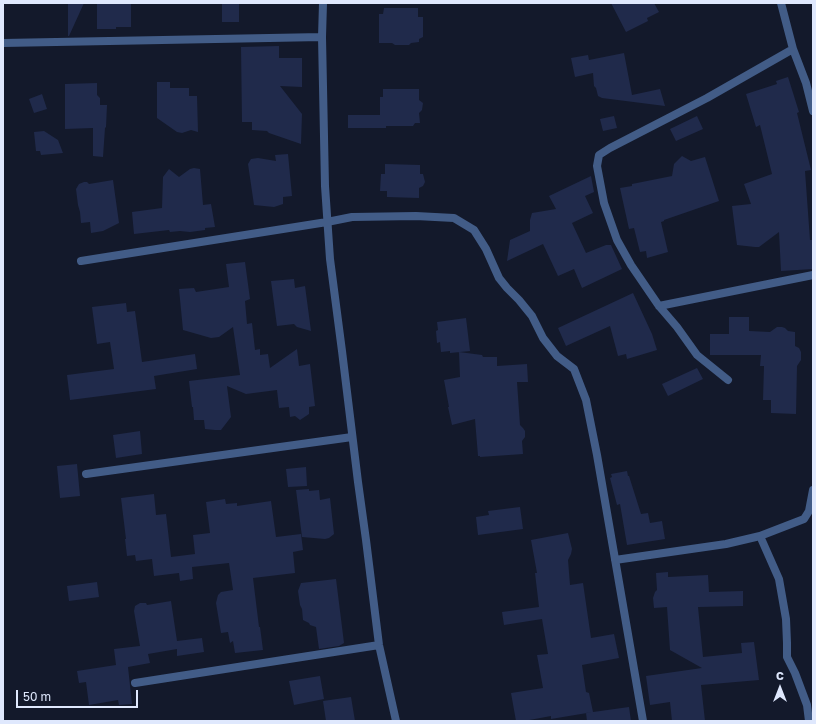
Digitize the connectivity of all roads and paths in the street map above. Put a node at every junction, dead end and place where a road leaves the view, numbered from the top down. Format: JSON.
{"nodes":[{"id":1,"x":322,"y":3,"type":"edge"},
{"id":2,"x":780,"y":3,"type":"edge"},
{"id":3,"x":322,"y":36,"type":"junction"},
{"id":4,"x":3,"y":43,"type":"edge"},
{"id":5,"x":793,"y":49,"type":"junction"},
{"id":6,"x":813,"y":111,"type":"edge"},
{"id":7,"x":327,"y":222,"type":"junction"},
{"id":8,"x":81,"y":261,"type":"dead end"},
{"id":9,"x":813,"y":275,"type":"edge"},
{"id":10,"x":659,"y":306,"type":"junction"},
{"id":11,"x":728,"y":380,"type":"dead end"},
{"id":12,"x":352,"y":437,"type":"junction"},
{"id":13,"x":86,"y":474,"type":"dead end"},
{"id":14,"x":813,"y":490,"type":"edge"},
{"id":15,"x":760,"y":536,"type":"junction"},
{"id":16,"x":615,"y":560,"type":"junction"},
{"id":17,"x":379,"y":644,"type":"junction"},
{"id":18,"x":135,"y":683,"type":"dead end"},
{"id":19,"x":396,"y":721,"type":"edge"},
{"id":20,"x":643,"y":721,"type":"edge"},
{"id":21,"x":809,"y":721,"type":"edge"}],
"edges":[{"from":1,"to":3,"type":"street"},
{"from":2,"to":5,"type":"street"},
{"from":3,"to":4,"type":"street"},
{"from":3,"to":7,"type":"street"},
{"from":5,"to":6,"type":"street"},
{"from":5,"to":10,"type":"street"},
{"from":7,"to":8,"type":"street"},
{"from":7,"to":12,"type":"street"},
{"from":7,"to":16,"type":"street"},
{"from":9,"to":10,"type":"street"},
{"from":10,"to":11,"type":"street"},
{"from":12,"to":13,"type":"street"},
{"from":12,"to":17,"type":"street"},
{"from":14,"to":15,"type":"street"},
{"from":15,"to":16,"type":"street"},
{"from":15,"to":21,"type":"street"},
{"from":16,"to":20,"type":"street"},
{"from":17,"to":18,"type":"street"},
{"from":17,"to":19,"type":"street"}]}
